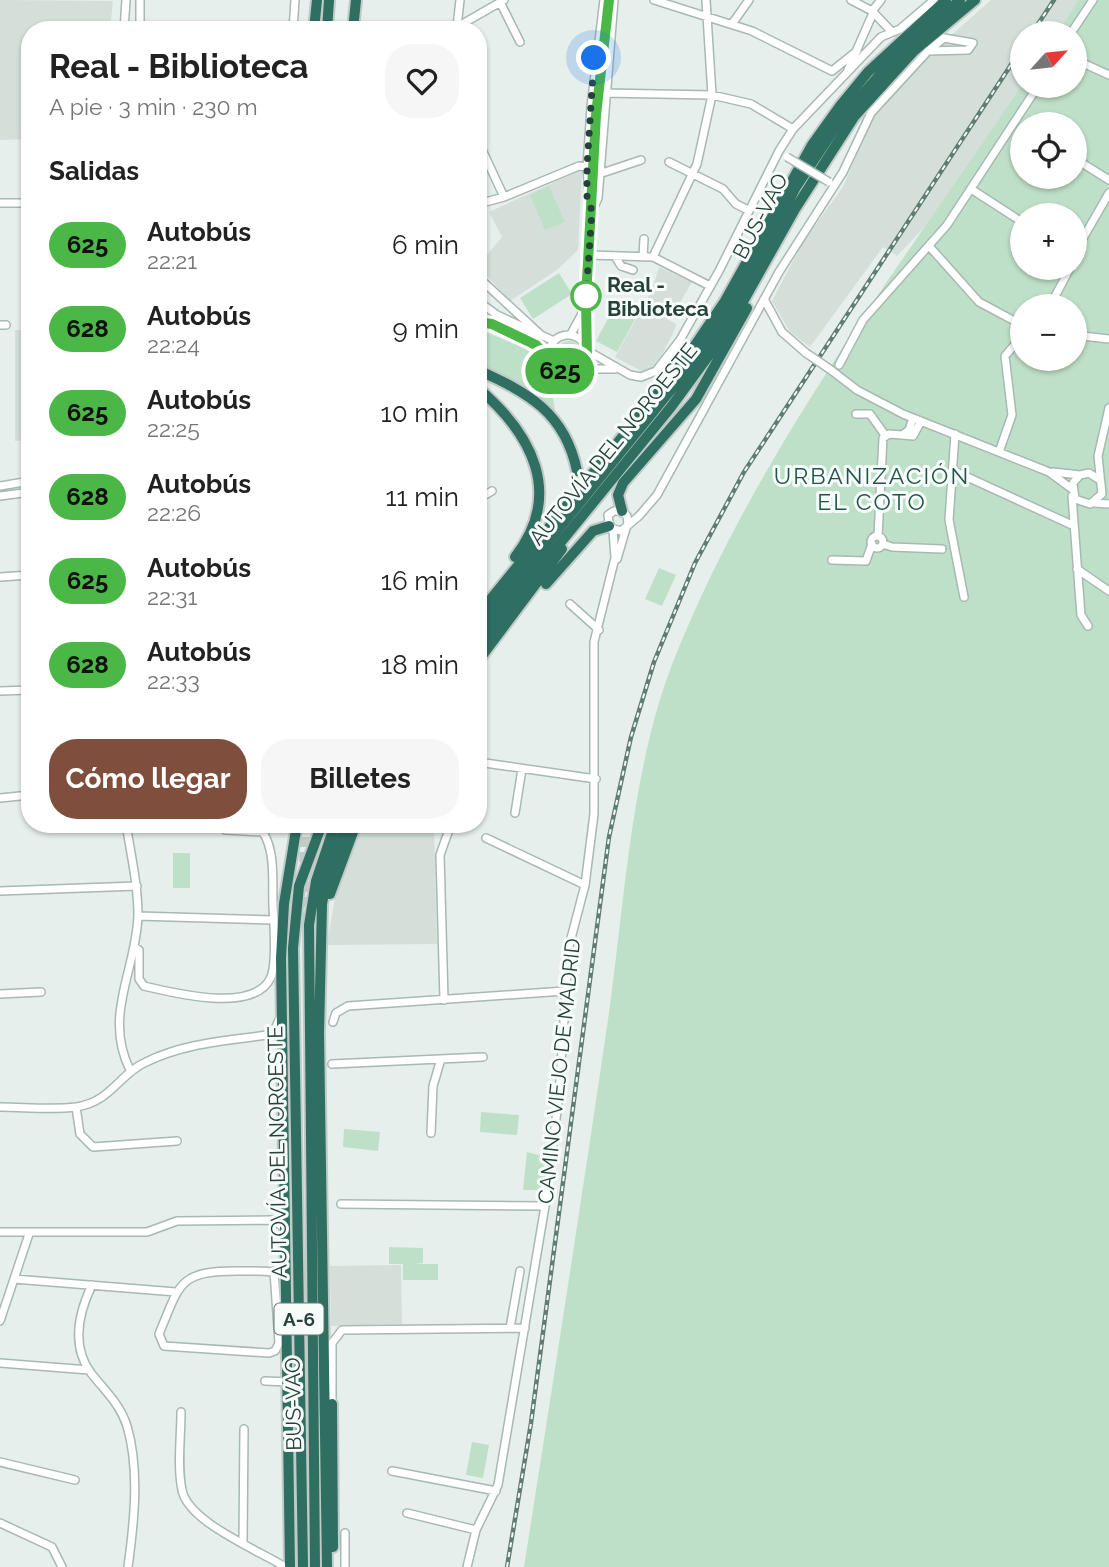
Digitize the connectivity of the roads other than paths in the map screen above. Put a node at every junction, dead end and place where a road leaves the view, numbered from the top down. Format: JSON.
{"nodes":[{"id":1,"x":126,"y":0,"type":"edge"},
{"id":2,"x":140,"y":0,"type":"edge"},
{"id":3,"x":295,"y":0,"type":"edge"},
{"id":4,"x":356,"y":0,"type":"edge"},
{"id":5,"x":458,"y":0,"type":"edge"},
{"id":6,"x":604,"y":0,"type":"edge"},
{"id":7,"x":614,"y":0,"type":"edge"},
{"id":8,"x":654,"y":0,"type":"edge"},
{"id":9,"x":706,"y":0,"type":"edge"},
{"id":10,"x":750,"y":0,"type":"edge"},
{"id":11,"x":851,"y":0,"type":"edge"},
{"id":12,"x":881,"y":0,"type":"edge"},
{"id":13,"x":934,"y":0,"type":"edge"},
{"id":14,"x":946,"y":0,"type":"edge"},
{"id":15,"x":960,"y":0,"type":"edge"},
{"id":16,"x":975,"y":0,"type":"edge"},
{"id":17,"x":1093,"y":0,"type":"edge"},
{"id":18,"x":316,"y":1,"type":"edge"},
{"id":19,"x":500,"y":1,"type":"edge"},
{"id":20,"x":329,"y":3,"type":"edge"},
{"id":21,"x":873,"y":12,"type":"junction"},
{"id":22,"x":706,"y":19,"type":"junction"},
{"id":23,"x":125,"y":21,"type":"edge"},
{"id":24,"x":140,"y":21,"type":"edge"},
{"id":25,"x":294,"y":21,"type":"edge"},
{"id":26,"x":315,"y":21,"type":"edge"},
{"id":27,"x":328,"y":21,"type":"edge"},
{"id":28,"x":354,"y":21,"type":"edge"},
{"id":29,"x":454,"y":21,"type":"edge"},
{"id":30,"x":464,"y":21,"type":"edge"},
{"id":31,"x":1080,"y":21,"type":"edge"},
{"id":32,"x":733,"y":24,"type":"junction"},
{"id":33,"x":869,"y":28,"type":"junction"},
{"id":34,"x":605,"y":30,"type":"tunnel mouth"},
{"id":35,"x":892,"y":32,"type":"junction"},
{"id":36,"x":880,"y":38,"type":"junction"},
{"id":37,"x":520,"y":42,"type":"dead end"},
{"id":38,"x":857,"y":51,"type":"junction"},
{"id":39,"x":928,"y":51,"type":"junction"},
{"id":40,"x":1087,"y":65,"type":"edge"},
{"id":41,"x":846,"y":74,"type":"junction"},
{"id":42,"x":1109,"y":75,"type":"edge"},
{"id":43,"x":604,"y":93,"type":"junction"},
{"id":44,"x":712,"y":95,"type":"junction"},
{"id":45,"x":793,"y":129,"type":"junction"},
{"id":46,"x":1010,"y":136,"type":"edge"},
{"id":47,"x":779,"y":151,"type":"junction"},
{"id":48,"x":641,"y":160,"type":"dead end"},
{"id":49,"x":487,"y":161,"type":"edge"},
{"id":50,"x":669,"y":162,"type":"dead end"},
{"id":51,"x":1087,"y":166,"type":"edge"},
{"id":52,"x":587,"y":167,"type":"junction"},
{"id":53,"x":693,"y":173,"type":"junction"},
{"id":54,"x":599,"y":174,"type":"junction"},
{"id":55,"x":1109,"y":180,"type":"edge"},
{"id":56,"x":832,"y":185,"type":"junction"},
{"id":57,"x":971,"y":189,"type":"junction"},
{"id":58,"x":1109,"y":193,"type":"edge"},
{"id":59,"x":503,"y":197,"type":"junction"},
{"id":60,"x":487,"y":201,"type":"edge"},
{"id":61,"x":0,"y":203,"type":"edge"},
{"id":62,"x":21,"y":203,"type":"edge"},
{"id":63,"x":748,"y":210,"type":"junction"},
{"id":64,"x":592,"y":211,"type":"junction"},
{"id":65,"x":1010,"y":214,"type":"edge"},
{"id":66,"x":1087,"y":231,"type":"edge"},
{"id":67,"x":644,"y":239,"type":"dead end"},
{"id":68,"x":929,"y":246,"type":"junction"},
{"id":69,"x":589,"y":254,"type":"junction"},
{"id":70,"x":615,"y":256,"type":"junction"},
{"id":71,"x":643,"y":257,"type":"junction"},
{"id":72,"x":653,"y":257,"type":"junction"},
{"id":73,"x":633,"y":270,"type":"dead end"},
{"id":74,"x":760,"y":276,"type":"junction"},
{"id":75,"x":487,"y":285,"type":"edge"},
{"id":76,"x":710,"y":286,"type":"junction"},
{"id":77,"x":586,"y":298,"type":"junction"},
{"id":78,"x":764,"y":299,"type":"junction"},
{"id":79,"x":487,"y":307,"type":"edge"},
{"id":80,"x":1010,"y":320,"type":"edge"},
{"id":81,"x":487,"y":322,"type":"edge"},
{"id":82,"x":571,"y":334,"type":"junction"},
{"id":83,"x":541,"y":335,"type":"junction"},
{"id":84,"x":1087,"y":336,"type":"edge"},
{"id":85,"x":1109,"y":339,"type":"edge"},
{"id":86,"x":554,"y":341,"type":"junction"},
{"id":87,"x":586,"y":348,"type":"junction"},
{"id":88,"x":1010,"y":350,"type":"edge"},
{"id":89,"x":549,"y":356,"type":"junction"},
{"id":90,"x":839,"y":365,"type":"dead end"},
{"id":91,"x":581,"y":369,"type":"junction"},
{"id":92,"x":617,"y":369,"type":"junction"},
{"id":93,"x":487,"y":375,"type":"edge"},
{"id":94,"x":487,"y":397,"type":"edge"},
{"id":95,"x":1109,"y":408,"type":"edge"},
{"id":96,"x":856,"y":414,"type":"dead end"},
{"id":97,"x":917,"y":420,"type":"junction"},
{"id":98,"x":955,"y":434,"type":"junction"},
{"id":99,"x":886,"y":435,"type":"junction"},
{"id":100,"x":999,"y":452,"type":"junction"},
{"id":101,"x":1098,"y":456,"type":"junction"},
{"id":102,"x":952,"y":470,"type":"junction"},
{"id":103,"x":577,"y":471,"type":"dead end"},
{"id":104,"x":1049,"y":471,"type":"junction"},
{"id":105,"x":1082,"y":474,"type":"junction"},
{"id":106,"x":1100,"y":480,"type":"junction"},
{"id":107,"x":21,"y":482,"type":"edge"},
{"id":108,"x":0,"y":486,"type":"edge"},
{"id":109,"x":1072,"y":490,"type":"junction"},
{"id":110,"x":492,"y":491,"type":"dead end"},
{"id":111,"x":1103,"y":491,"type":"junction"},
{"id":112,"x":21,"y":493,"type":"edge"},
{"id":113,"x":487,"y":494,"type":"edge"},
{"id":114,"x":0,"y":496,"type":"edge"},
{"id":115,"x":1109,"y":503,"type":"edge"},
{"id":116,"x":1092,"y":504,"type":"junction"},
{"id":117,"x":645,"y":509,"type":"junction"},
{"id":118,"x":624,"y":512,"type":"junction"},
{"id":119,"x":1072,"y":523,"type":"junction"},
{"id":120,"x":627,"y":525,"type":"junction"},
{"id":121,"x":611,"y":528,"type":"junction"},
{"id":122,"x":878,"y":536,"type":"junction"},
{"id":123,"x":872,"y":544,"type":"junction"},
{"id":124,"x":883,"y":544,"type":"junction"},
{"id":125,"x":562,"y":549,"type":"dead end"},
{"id":126,"x":942,"y":550,"type":"dead end"},
{"id":127,"x":832,"y":560,"type":"dead end"},
{"id":128,"x":613,"y":566,"type":"junction"},
{"id":129,"x":1077,"y":569,"type":"junction"},
{"id":130,"x":21,"y":576,"type":"edge"},
{"id":131,"x":0,"y":577,"type":"edge"},
{"id":132,"x":1109,"y":591,"type":"edge"},
{"id":133,"x":487,"y":592,"type":"edge"},
{"id":134,"x":964,"y":597,"type":"dead end"},
{"id":135,"x":487,"y":604,"type":"edge"},
{"id":136,"x":570,"y":604,"type":"dead end"},
{"id":137,"x":487,"y":618,"type":"edge"},
{"id":138,"x":510,"y":621,"type":"junction"},
{"id":139,"x":1088,"y":626,"type":"dead end"},
{"id":140,"x":599,"y":630,"type":"junction"},
{"id":141,"x":487,"y":633,"type":"edge"},
{"id":142,"x":487,"y":650,"type":"edge"},
{"id":143,"x":21,"y":690,"type":"edge"},
{"id":144,"x":0,"y":691,"type":"edge"},
{"id":145,"x":487,"y":763,"type":"edge"},
{"id":146,"x":522,"y":769,"type":"junction"},
{"id":147,"x":596,"y":779,"type":"junction"},
{"id":148,"x":21,"y":796,"type":"edge"},
{"id":149,"x":0,"y":798,"type":"edge"},
{"id":150,"x":515,"y":813,"type":"dead end"},
{"id":151,"x":128,"y":833,"type":"edge"},
{"id":152,"x":266,"y":833,"type":"edge"},
{"id":153,"x":296,"y":833,"type":"edge"},
{"id":154,"x":311,"y":833,"type":"edge"},
{"id":155,"x":318,"y":833,"type":"edge"},
{"id":156,"x":332,"y":833,"type":"edge"},
{"id":157,"x":343,"y":833,"type":"edge"},
{"id":158,"x":351,"y":833,"type":"edge"},
{"id":159,"x":448,"y":833,"type":"edge"},
{"id":160,"x":486,"y":838,"type":"dead end"},
{"id":161,"x":137,"y":886,"type":"junction"},
{"id":162,"x":585,"y":886,"type":"junction"},
{"id":163,"x":0,"y":891,"type":"edge"},
{"id":164,"x":322,"y":904,"type":"junction"},
{"id":165,"x":138,"y":916,"type":"junction"},
{"id":166,"x":274,"y":920,"type":"junction"},
{"id":167,"x":303,"y":922,"type":"tunnel mouth"},
{"id":168,"x":135,"y":947,"type":"junction"},
{"id":169,"x":564,"y":991,"type":"junction"},
{"id":170,"x":41,"y":992,"type":"dead end"},
{"id":171,"x":0,"y":994,"type":"edge"},
{"id":172,"x":443,"y":1000,"type":"junction"},
{"id":173,"x":281,"y":1006,"type":"junction"},
{"id":174,"x":333,"y":1022,"type":"dead end"},
{"id":175,"x":267,"y":1035,"type":"junction"},
{"id":176,"x":282,"y":1050,"type":"junction"},
{"id":177,"x":483,"y":1057,"type":"dead end"},
{"id":178,"x":441,"y":1059,"type":"junction"},
{"id":179,"x":332,"y":1064,"type":"dead end"},
{"id":180,"x":130,"y":1070,"type":"junction"},
{"id":181,"x":295,"y":1071,"type":"junction"},
{"id":182,"x":0,"y":1107,"type":"edge"},
{"id":183,"x":76,"y":1107,"type":"junction"},
{"id":184,"x":431,"y":1133,"type":"dead end"},
{"id":185,"x":177,"y":1141,"type":"dead end"},
{"id":186,"x":341,"y":1204,"type":"dead end"},
{"id":187,"x":545,"y":1206,"type":"junction"},
{"id":188,"x":284,"y":1210,"type":"junction"},
{"id":189,"x":272,"y":1220,"type":"junction"},
{"id":190,"x":284,"y":1227,"type":"junction"},
{"id":191,"x":0,"y":1232,"type":"edge"},
{"id":192,"x":29,"y":1234,"type":"junction"},
{"id":193,"x":274,"y":1271,"type":"junction"},
{"id":194,"x":520,"y":1271,"type":"dead end"},
{"id":195,"x":286,"y":1275,"type":"junction"},
{"id":196,"x":14,"y":1279,"type":"junction"},
{"id":197,"x":310,"y":1280,"type":"junction"},
{"id":198,"x":92,"y":1285,"type":"junction"},
{"id":199,"x":176,"y":1292,"type":"junction"},
{"id":200,"x":2,"y":1309,"type":"edge"},
{"id":201,"x":0,"y":1321,"type":"edge"},
{"id":202,"x":510,"y":1328,"type":"junction"},
{"id":203,"x":526,"y":1328,"type":"junction"},
{"id":204,"x":0,"y":1363,"type":"edge"},
{"id":205,"x":89,"y":1370,"type":"junction"},
{"id":206,"x":264,"y":1381,"type":"dead end"},
{"id":207,"x":289,"y":1382,"type":"junction"},
{"id":208,"x":332,"y":1404,"type":"joint"},
{"id":209,"x":181,"y":1412,"type":"dead end"},
{"id":210,"x":244,"y":1429,"type":"dead end"},
{"id":211,"x":0,"y":1462,"type":"edge"},
{"id":212,"x":392,"y":1471,"type":"dead end"},
{"id":213,"x":75,"y":1480,"type":"dead end"},
{"id":214,"x":496,"y":1492,"type":"junction"},
{"id":215,"x":407,"y":1513,"type":"dead end"},
{"id":216,"x":0,"y":1524,"type":"edge"},
{"id":217,"x":476,"y":1530,"type":"junction"},
{"id":218,"x":345,"y":1533,"type":"dead end"},
{"id":219,"x":243,"y":1542,"type":"junction"},
{"id":220,"x":290,"y":1554,"type":"junction"},
{"id":221,"x":275,"y":1561,"type":"junction"},
{"id":222,"x":62,"y":1567,"type":"edge"},
{"id":223,"x":128,"y":1567,"type":"edge"},
{"id":224,"x":288,"y":1567,"type":"edge"},
{"id":225,"x":303,"y":1567,"type":"edge"},
{"id":226,"x":315,"y":1567,"type":"edge"},
{"id":227,"x":327,"y":1567,"type":"edge"},
{"id":228,"x":333,"y":1567,"type":"edge"},
{"id":229,"x":345,"y":1567,"type":"edge"},
{"id":230,"x":467,"y":1567,"type":"edge"}],
"edges":[{"from":1,"to":23,"type":"street"},
{"from":2,"to":24,"type":"street"},
{"from":3,"to":25,"type":"street"},
{"from":4,"to":28,"type":"highway"},
{"from":5,"to":29,"type":"street"},
{"from":6,"to":52,"type":"street"},
{"from":7,"to":43,"type":"street"},
{"from":8,"to":22,"type":"street"},
{"from":9,"to":22,"type":"street"},
{"from":10,"to":32,"type":"street"},
{"from":11,"to":21,"type":"street"},
{"from":12,"to":21,"type":"street"},
{"from":13,"to":35,"type":"street"},
{"from":14,"to":135,"type":"highway","name":"AUTOVÍA DEL NOROESTE"},
{"from":15,"to":137,"type":"highway","name":"BUS-VAO"},
{"from":16,"to":74,"type":"highway","name":"AUTOVÍA DEL NOROESTE"},
{"from":17,"to":31,"type":"street"},
{"from":18,"to":26,"type":"highway"},
{"from":19,"to":30,"type":"street"},
{"from":19,"to":37,"type":"street"},
{"from":20,"to":27,"type":"highway"},
{"from":21,"to":33,"type":"street"},
{"from":21,"to":35,"type":"street"},
{"from":22,"to":32,"type":"street"},
{"from":22,"to":44,"type":"street"},
{"from":32,"to":38,"type":"street"},
{"from":33,"to":36,"type":"street"},
{"from":33,"to":38,"type":"street"},
{"from":34,"to":64,"type":"street"},
{"from":35,"to":36,"type":"street"},
{"from":36,"to":41,"type":"street"},
{"from":38,"to":41,"type":"street"},
{"from":39,"to":39,"type":"street"},
{"from":39,"to":56,"type":"street"},
{"from":40,"to":42,"type":"street"},
{"from":41,"to":45,"type":"street"},
{"from":43,"to":44,"type":"street"},
{"from":43,"to":54,"type":"street"},
{"from":44,"to":45,"type":"street"},
{"from":44,"to":53,"type":"street"},
{"from":45,"to":47,"type":"street"},
{"from":46,"to":57,"type":"street"},
{"from":47,"to":56,"type":"street","bridge":true},
{"from":47,"to":63,"type":"street"},
{"from":48,"to":54,"type":"street"},
{"from":49,"to":59,"type":"street"},
{"from":50,"to":53,"type":"street"},
{"from":51,"to":55,"type":"street"},
{"from":52,"to":59,"type":"street"},
{"from":52,"to":64,"type":"street"},
{"from":53,"to":63,"type":"street"},
{"from":53,"to":72,"type":"street"},
{"from":54,"to":64,"type":"street"},
{"from":56,"to":78,"type":"street"},
{"from":57,"to":65,"type":"street"},
{"from":57,"to":68,"type":"street"},
{"from":58,"to":66,"type":"street"},
{"from":59,"to":60,"type":"street"},
{"from":61,"to":62,"type":"street"},
{"from":63,"to":76,"type":"street"},
{"from":64,"to":69,"type":"street"},
{"from":67,"to":71,"type":"street"},
{"from":68,"to":80,"type":"street"},
{"from":68,"to":90,"type":"street"},
{"from":69,"to":70,"type":"street"},
{"from":69,"to":77,"type":"street"},
{"from":70,"to":71,"type":"street"},
{"from":70,"to":73,"type":"street"},
{"from":71,"to":72,"type":"street"},
{"from":72,"to":76,"type":"street"},
{"from":74,"to":118,"type":"highway"},
{"from":74,"to":141,"type":"highway","name":"AUTOVÍA DEL NOROESTE"},
{"from":75,"to":83,"type":"street"},
{"from":76,"to":92,"type":"street"},
{"from":77,"to":82,"type":"street"},
{"from":77,"to":87,"type":"street"},
{"from":78,"to":97,"type":"street","bridge":true},
{"from":78,"to":117,"type":"street"},
{"from":79,"to":83,"type":"street"},
{"from":81,"to":89,"type":"street"},
{"from":82,"to":86,"type":"street"},
{"from":82,"to":87,"type":"street"},
{"from":83,"to":86,"type":"street"},
{"from":84,"to":85,"type":"street"},
{"from":86,"to":89,"type":"street"},
{"from":87,"to":91,"type":"street"},
{"from":87,"to":92,"type":"street"},
{"from":88,"to":100,"type":"street"},
{"from":89,"to":91,"type":"street"},
{"from":91,"to":92,"type":"street"},
{"from":93,"to":103,"type":"highway"},
{"from":94,"to":133,"type":"highway"},
{"from":95,"to":101,"type":"street"},
{"from":96,"to":99,"type":"street"},
{"from":97,"to":98,"type":"street"},
{"from":97,"to":99,"type":"street"},
{"from":98,"to":100,"type":"street"},
{"from":98,"to":102,"type":"street"},
{"from":99,"to":122,"type":"street"},
{"from":100,"to":104,"type":"street"},
{"from":101,"to":105,"type":"street"},
{"from":101,"to":106,"type":"street"},
{"from":102,"to":119,"type":"street"},
{"from":102,"to":134,"type":"street"},
{"from":104,"to":105,"type":"street"},
{"from":104,"to":109,"type":"street"},
{"from":105,"to":106,"type":"street"},
{"from":105,"to":109,"type":"street"},
{"from":106,"to":111,"type":"street"},
{"from":107,"to":108,"type":"street"},
{"from":109,"to":116,"type":"street"},
{"from":109,"to":119,"type":"street"},
{"from":110,"to":113,"type":"street"},
{"from":111,"to":115,"type":"street"},
{"from":111,"to":116,"type":"street"},
{"from":112,"to":114,"type":"street"},
{"from":115,"to":116,"type":"street"},
{"from":116,"to":119,"type":"street"},
{"from":117,"to":118,"type":"street"},
{"from":117,"to":120,"type":"street"},
{"from":118,"to":120,"type":"street"},
{"from":118,"to":121,"type":"street"},
{"from":119,"to":129,"type":"street"},
{"from":120,"to":121,"type":"street"},
{"from":120,"to":128,"type":"street","name":"CAMINO VIEJO DE MADRID"},
{"from":121,"to":128,"type":"street","name":"CAMINO VIEJO DE MADRID"},
{"from":121,"to":138,"type":"highway"},
{"from":122,"to":123,"type":"street"},
{"from":122,"to":124,"type":"street"},
{"from":123,"to":124,"type":"street"},
{"from":123,"to":127,"type":"street"},
{"from":124,"to":126,"type":"street"},
{"from":125,"to":138,"type":"highway"},
{"from":128,"to":140,"type":"street","name":"CAMINO VIEJO DE MADRID"},
{"from":129,"to":132,"type":"street"},
{"from":129,"to":139,"type":"street"},
{"from":130,"to":131,"type":"street"},
{"from":136,"to":140,"type":"street"},
{"from":138,"to":142,"type":"highway"},
{"from":140,"to":147,"type":"street","name":"CAMINO VIEJO DE MADRID"},
{"from":143,"to":144,"type":"street"},
{"from":145,"to":146,"type":"street"},
{"from":146,"to":147,"type":"street"},
{"from":146,"to":150,"type":"street"},
{"from":147,"to":162,"type":"street","name":"CAMINO VIEJO DE MADRID"},
{"from":148,"to":149,"type":"street"},
{"from":151,"to":161,"type":"street"},
{"from":152,"to":166,"type":"street"},
{"from":153,"to":173,"type":"highway"},
{"from":154,"to":181,"type":"highway"},
{"from":155,"to":181,"type":"highway","name":"AUTOVÍA DEL NOROESTE","number":"A-6"},
{"from":156,"to":197,"type":"highway","name":"BUS-VAO"},
{"from":157,"to":164,"type":"highway","name":"AUTOVÍA DEL NOROESTE","number":"A-6"},
{"from":158,"to":164,"type":"highway"},
{"from":159,"to":172,"type":"street"},
{"from":160,"to":162,"type":"street"},
{"from":161,"to":163,"type":"street"},
{"from":161,"to":165,"type":"street"},
{"from":162,"to":169,"type":"street","name":"CAMINO VIEJO DE MADRID"},
{"from":164,"to":227,"type":"highway","name":"AUTOVÍA DEL NOROESTE","number":"A-6"},
{"from":165,"to":166,"type":"street"},
{"from":165,"to":168,"type":"street"},
{"from":166,"to":168,"type":"street"},
{"from":167,"to":197,"type":"highway"},
{"from":168,"to":180,"type":"street"},
{"from":169,"to":172,"type":"street"},
{"from":169,"to":187,"type":"street","name":"CAMINO VIEJO DE MADRID"},
{"from":170,"to":171,"type":"street"},
{"from":172,"to":174,"type":"street"},
{"from":173,"to":175,"type":"street"},
{"from":173,"to":176,"type":"highway"},
{"from":175,"to":176,"type":"street"},
{"from":175,"to":180,"type":"street"},
{"from":176,"to":188,"type":"highway"},
{"from":177,"to":178,"type":"street"},
{"from":178,"to":179,"type":"street"},
{"from":178,"to":184,"type":"street"},
{"from":180,"to":183,"type":"street"},
{"from":181,"to":225,"type":"highway","name":"AUTOVÍA DEL NOROESTE","number":"A-6"},
{"from":182,"to":183,"type":"street"},
{"from":183,"to":185,"type":"street"},
{"from":186,"to":187,"type":"street"},
{"from":187,"to":203,"type":"street","name":"CAMINO VIEJO DE MADRID"},
{"from":188,"to":189,"type":"street"},
{"from":188,"to":190,"type":"highway"},
{"from":189,"to":190,"type":"street"},
{"from":189,"to":192,"type":"street"},
{"from":190,"to":195,"type":"highway"},
{"from":191,"to":192,"type":"street"},
{"from":192,"to":196,"type":"street"},
{"from":193,"to":195,"type":"street"},
{"from":193,"to":199,"type":"street"},
{"from":193,"to":199,"type":"street"},
{"from":194,"to":202,"type":"street"},
{"from":195,"to":207,"type":"highway"},
{"from":196,"to":198,"type":"street"},
{"from":196,"to":200,"type":"street"},
{"from":197,"to":226,"type":"highway","name":"BUS-VAO"},
{"from":198,"to":199,"type":"street"},
{"from":198,"to":205,"type":"street"},
{"from":200,"to":201,"type":"street"},
{"from":202,"to":203,"type":"street"},
{"from":202,"to":208,"type":"street"},
{"from":203,"to":214,"type":"street","name":"CAMINO VIEJO DE MADRID"},
{"from":204,"to":205,"type":"street"},
{"from":205,"to":223,"type":"street"},
{"from":206,"to":207,"type":"street"},
{"from":207,"to":220,"type":"highway"},
{"from":208,"to":228,"type":"highway"},
{"from":209,"to":219,"type":"street"},
{"from":210,"to":219,"type":"street"},
{"from":211,"to":213,"type":"street"},
{"from":212,"to":214,"type":"street"},
{"from":214,"to":217,"type":"street","name":"CAMINO VIEJO DE MADRID"},
{"from":215,"to":217,"type":"street"},
{"from":216,"to":222,"type":"street"},
{"from":217,"to":230,"type":"street","name":"CAMINO VIEJO DE MADRID"},
{"from":218,"to":229,"type":"street"},
{"from":219,"to":221,"type":"street"},
{"from":220,"to":221,"type":"street"},
{"from":220,"to":224,"type":"highway"},
{"from":221,"to":224,"type":"street"}]}
